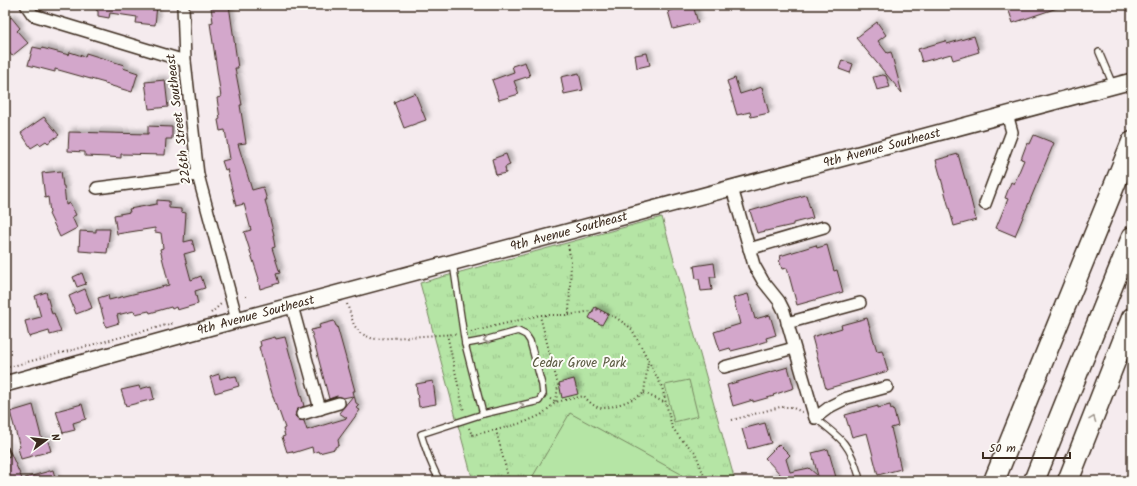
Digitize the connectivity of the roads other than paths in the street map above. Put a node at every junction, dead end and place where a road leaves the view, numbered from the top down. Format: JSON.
{"nodes":[{"id":1,"x":26,"y":5,"type":"edge"},
{"id":2,"x":183,"y":5,"type":"edge"},
{"id":3,"x":1099,"y":52,"type":"dead end"},
{"id":4,"x":185,"y":61,"type":"junction"},
{"id":5,"x":1132,"y":80,"type":"edge"},
{"id":6,"x":1114,"y":86,"type":"junction"},
{"id":7,"x":1007,"y":114,"type":"junction"},
{"id":8,"x":1132,"y":142,"type":"edge"},
{"id":9,"x":1132,"y":165,"type":"edge"},
{"id":10,"x":198,"y":175,"type":"junction"},
{"id":11,"x":97,"y":188,"type":"dead end"},
{"id":12,"x":732,"y":188,"type":"junction"},
{"id":13,"x":985,"y":204,"type":"dead end"},
{"id":14,"x":824,"y":227,"type":"dead end"},
{"id":15,"x":1132,"y":237,"type":"edge"},
{"id":16,"x":749,"y":249,"type":"junction"},
{"id":17,"x":1132,"y":260,"type":"edge"},
{"id":18,"x":453,"y":262,"type":"junction"},
{"id":19,"x":1073,"y":288,"type":"junction"},
{"id":20,"x":860,"y":303,"type":"dead end"},
{"id":21,"x":292,"y":306,"type":"junction"},
{"id":22,"x":1132,"y":318,"type":"edge"},
{"id":23,"x":237,"y":320,"type":"junction"},
{"id":24,"x":787,"y":323,"type":"junction"},
{"id":25,"x":465,"y":344,"type":"junction"},
{"id":26,"x":794,"y":348,"type":"junction"},
{"id":27,"x":724,"y":368,"type":"dead end"},
{"id":28,"x":5,"y":384,"type":"edge"},
{"id":29,"x":887,"y":387,"type":"dead end"},
{"id":30,"x":340,"y":403,"type":"dead end"},
{"id":31,"x":320,"y":409,"type":"junction"},
{"id":32,"x":302,"y":414,"type":"dead end"},
{"id":33,"x":483,"y":414,"type":"junction"},
{"id":34,"x":815,"y":418,"type":"junction"},
{"id":35,"x":858,"y":476,"type":"dead end"},
{"id":36,"x":440,"y":481,"type":"edge"},
{"id":37,"x":982,"y":481,"type":"edge"},
{"id":38,"x":994,"y":481,"type":"edge"},
{"id":39,"x":1005,"y":481,"type":"edge"},
{"id":40,"x":1034,"y":481,"type":"edge"},
{"id":41,"x":1042,"y":481,"type":"edge"},
{"id":42,"x":1068,"y":481,"type":"edge"}],
"edges":[{"from":1,"to":4,"type":"street"},
{"from":2,"to":4,"type":"street","name":"226th Street Southeast"},
{"from":3,"to":6,"type":"lane"},
{"from":4,"to":10,"type":"street","name":"226th Street Southeast"},
{"from":5,"to":6,"type":"main road","name":"9th Avenue Southeast"},
{"from":6,"to":7,"type":"main road","name":"9th Avenue Southeast"},
{"from":7,"to":12,"type":"main road","name":"9th Avenue Southeast"},
{"from":7,"to":13,"type":"street"},
{"from":8,"to":19,"type":"highway"},
{"from":9,"to":39,"type":"highway"},
{"from":10,"to":11,"type":"street"},
{"from":10,"to":23,"type":"street","name":"226th Street Southeast"},
{"from":12,"to":16,"type":"street"},
{"from":12,"to":18,"type":"main road","name":"9th Avenue Southeast"},
{"from":14,"to":16,"type":"street"},
{"from":15,"to":40,"type":"highway"},
{"from":16,"to":24,"type":"street"},
{"from":17,"to":41,"type":"highway"},
{"from":18,"to":21,"type":"main road","name":"9th Avenue Southeast"},
{"from":18,"to":25,"type":"lane"},
{"from":19,"to":37,"type":"highway"},
{"from":19,"to":38,"type":"highway"},
{"from":20,"to":24,"type":"street"},
{"from":21,"to":23,"type":"main road","name":"9th Avenue Southeast"},
{"from":21,"to":31,"type":"street"},
{"from":42,"to":22,"type":"highway","one_way":true},
{"from":23,"to":28,"type":"main road","name":"9th Avenue Southeast"},
{"from":24,"to":26,"type":"street"},
{"from":25,"to":33,"type":"lane"},
{"from":33,"to":25,"type":"lane","one_way":true},
{"from":26,"to":27,"type":"street"},
{"from":26,"to":34,"type":"street"},
{"from":29,"to":34,"type":"street"},
{"from":30,"to":31,"type":"street"},
{"from":31,"to":32,"type":"street"},
{"from":33,"to":36,"type":"lane"},
{"from":34,"to":35,"type":"lane"}]}
